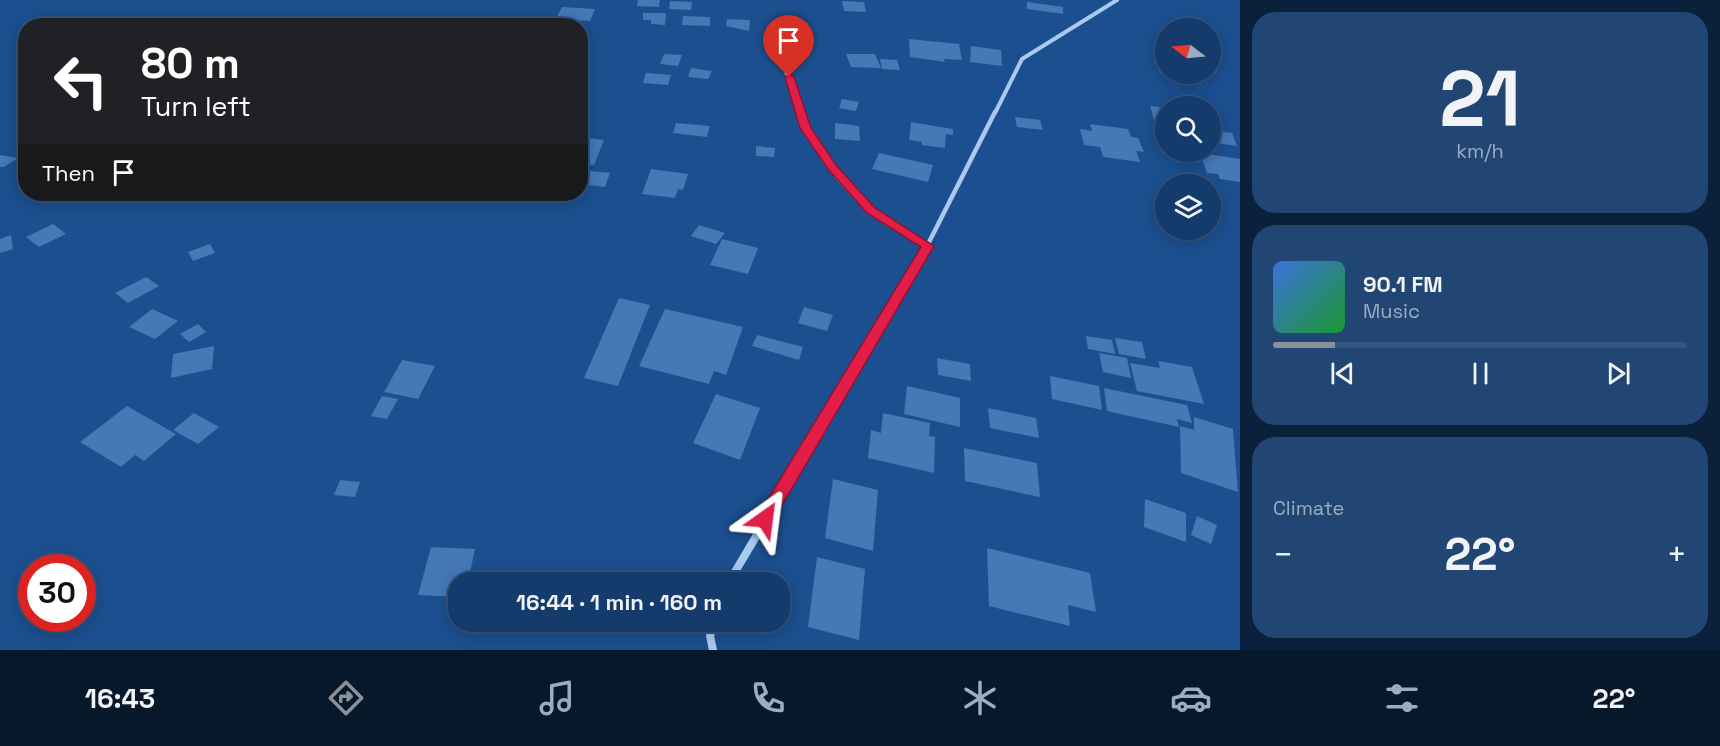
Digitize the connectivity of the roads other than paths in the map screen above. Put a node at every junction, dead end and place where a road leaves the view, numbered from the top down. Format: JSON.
{"nodes":[{"id":1,"x":1117,"y":0,"type":"edge"},
{"id":2,"x":775,"y":38,"type":"dead end"},
{"id":3,"x":928,"y":246,"type":"junction"},
{"id":4,"x":735,"y":572,"type":"edge"},
{"id":5,"x":711,"y":632,"type":"edge"},
{"id":6,"x":713,"y":650,"type":"edge"}],
"edges":[{"from":1,"to":3,"type":"street"},
{"from":2,"to":3,"type":"street"},
{"from":3,"to":4,"type":"street"},
{"from":5,"to":6,"type":"street"}]}
